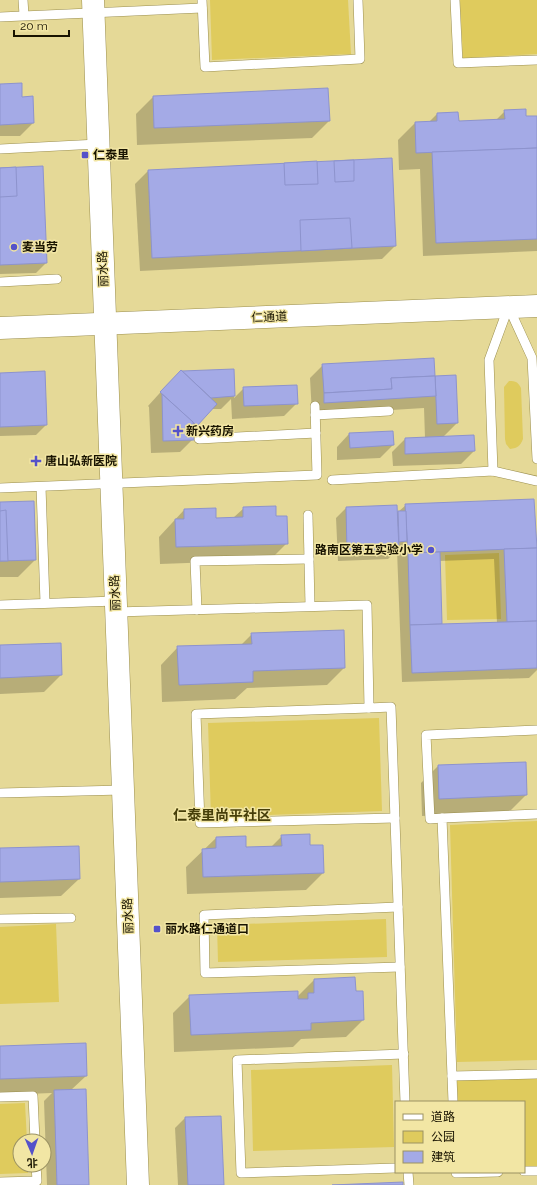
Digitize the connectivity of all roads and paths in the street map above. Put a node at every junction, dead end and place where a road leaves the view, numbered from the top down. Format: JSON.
{"nodes":[{"id":1,"x":23,"y":0,"type":"edge"},
{"id":2,"x":358,"y":0,"type":"edge"},
{"id":3,"x":454,"y":0,"type":"edge"},
{"id":4,"x":202,"y":4,"type":"edge"},
{"id":5,"x":93,"y":6,"type":"edge"},
{"id":6,"x":24,"y":15,"type":"junction"},
{"id":7,"x":0,"y":16,"type":"edge"},
{"id":8,"x":537,"y":60,"type":"edge"},
{"id":9,"x":98,"y":144,"type":"junction"},
{"id":10,"x":0,"y":149,"type":"edge"},
{"id":11,"x":57,"y":279,"type":"dead end"},
{"id":12,"x":0,"y":282,"type":"edge"},
{"id":13,"x":537,"y":306,"type":"edge"},
{"id":14,"x":508,"y":307,"type":"junction"},
{"id":15,"x":105,"y":323,"type":"junction"},
{"id":16,"x":0,"y":328,"type":"edge"},
{"id":17,"x":388,"y":411,"type":"dead end"},
{"id":18,"x":316,"y":433,"type":"junction"},
{"id":19,"x":199,"y":439,"type":"dead end"},
{"id":20,"x":537,"y":459,"type":"edge"},
{"id":21,"x":493,"y":472,"type":"junction"},
{"id":22,"x":332,"y":480,"type":"dead end"},
{"id":23,"x":537,"y":481,"type":"edge"},
{"id":24,"x":111,"y":484,"type":"junction"},
{"id":25,"x":41,"y":487,"type":"junction"},
{"id":26,"x":0,"y":488,"type":"edge"},
{"id":27,"x":308,"y":515,"type":"dead end"},
{"id":28,"x":309,"y":558,"type":"junction"},
{"id":29,"x":45,"y":603,"type":"junction"},
{"id":30,"x":0,"y":605,"type":"edge"},
{"id":31,"x":116,"y":606,"type":"junction"},
{"id":32,"x":310,"y":606,"type":"junction"},
{"id":33,"x":197,"y":610,"type":"junction"},
{"id":34,"x":369,"y":708,"type":"junction"},
{"id":35,"x":537,"y":730,"type":"edge"},
{"id":36,"x":123,"y":790,"type":"junction"},
{"id":37,"x":0,"y":793,"type":"edge"},
{"id":38,"x":537,"y":814,"type":"edge"},
{"id":39,"x":395,"y":818,"type":"junction"},
{"id":40,"x":442,"y":818,"type":"junction"},
{"id":41,"x":398,"y":907,"type":"junction"},
{"id":42,"x":71,"y":918,"type":"dead end"},
{"id":43,"x":0,"y":919,"type":"edge"},
{"id":44,"x":400,"y":967,"type":"junction"},
{"id":45,"x":404,"y":1054,"type":"junction"},
{"id":46,"x":537,"y":1074,"type":"edge"},
{"id":47,"x":452,"y":1076,"type":"junction"},
{"id":48,"x":0,"y":1097,"type":"edge"},
{"id":49,"x":405,"y":1101,"type":"edge"},
{"id":50,"x":453,"y":1101,"type":"edge"},
{"id":51,"x":35,"y":1133,"type":"edge"},
{"id":52,"x":395,"y":1168,"type":"edge"},
{"id":53,"x":525,"y":1171,"type":"edge"},
{"id":54,"x":537,"y":1171,"type":"edge"},
{"id":55,"x":36,"y":1173,"type":"edge"},
{"id":56,"x":408,"y":1173,"type":"edge"},
{"id":57,"x":456,"y":1173,"type":"edge"},
{"id":58,"x":477,"y":1173,"type":"edge"},
{"id":59,"x":0,"y":1182,"type":"edge"},
{"id":60,"x":138,"y":1185,"type":"edge"},
{"id":61,"x":409,"y":1185,"type":"edge"}],
"edges":[{"from":1,"to":6,"type":"lane"},
{"from":2,"to":4,"type":"lane"},
{"from":3,"to":8,"type":"lane"},
{"from":4,"to":5,"type":"lane"},
{"from":5,"to":6,"type":"lane"},
{"from":5,"to":9,"type":"street","name":"丽水路"},
{"from":6,"to":7,"type":"lane"},
{"from":9,"to":10,"type":"lane"},
{"from":9,"to":15,"type":"street","name":"丽水路"},
{"from":11,"to":12,"type":"lane"},
{"from":13,"to":14,"type":"street","name":"仁通道"},
{"from":14,"to":15,"type":"street","name":"仁通道"},
{"from":14,"to":20,"type":"lane"},
{"from":14,"to":21,"type":"lane"},
{"from":15,"to":16,"type":"street","name":"仁通道"},
{"from":15,"to":24,"type":"street","name":"丽水路"},
{"from":17,"to":18,"type":"lane"},
{"from":18,"to":19,"type":"lane"},
{"from":18,"to":24,"type":"lane"},
{"from":21,"to":22,"type":"lane"},
{"from":21,"to":23,"type":"lane"},
{"from":24,"to":25,"type":"lane"},
{"from":24,"to":31,"type":"street","name":"丽水路"},
{"from":25,"to":26,"type":"lane"},
{"from":25,"to":29,"type":"lane"},
{"from":27,"to":28,"type":"lane"},
{"from":28,"to":32,"type":"lane"},
{"from":28,"to":33,"type":"lane"},
{"from":29,"to":30,"type":"lane"},
{"from":29,"to":31,"type":"lane"},
{"from":31,"to":33,"type":"lane"},
{"from":31,"to":36,"type":"street","name":"丽水路"},
{"from":32,"to":33,"type":"lane"},
{"from":32,"to":34,"type":"lane"},
{"from":34,"to":39,"type":"lane"},
{"from":34,"to":39,"type":"lane"},
{"from":35,"to":40,"type":"lane"},
{"from":36,"to":37,"type":"lane"},
{"from":36,"to":60,"type":"street","name":"丽水路"},
{"from":38,"to":40,"type":"lane"},
{"from":39,"to":41,"type":"lane"},
{"from":40,"to":47,"type":"lane"},
{"from":41,"to":44,"type":"lane"},
{"from":41,"to":44,"type":"lane"},
{"from":42,"to":43,"type":"lane"},
{"from":44,"to":45,"type":"lane"},
{"from":45,"to":49,"type":"lane"},
{"from":45,"to":52,"type":"lane"},
{"from":46,"to":47,"type":"lane"},
{"from":47,"to":50,"type":"lane"},
{"from":48,"to":51,"type":"lane"},
{"from":53,"to":54,"type":"lane"},
{"from":55,"to":59,"type":"lane"},
{"from":56,"to":61,"type":"lane"},
{"from":57,"to":58,"type":"lane"}]}
